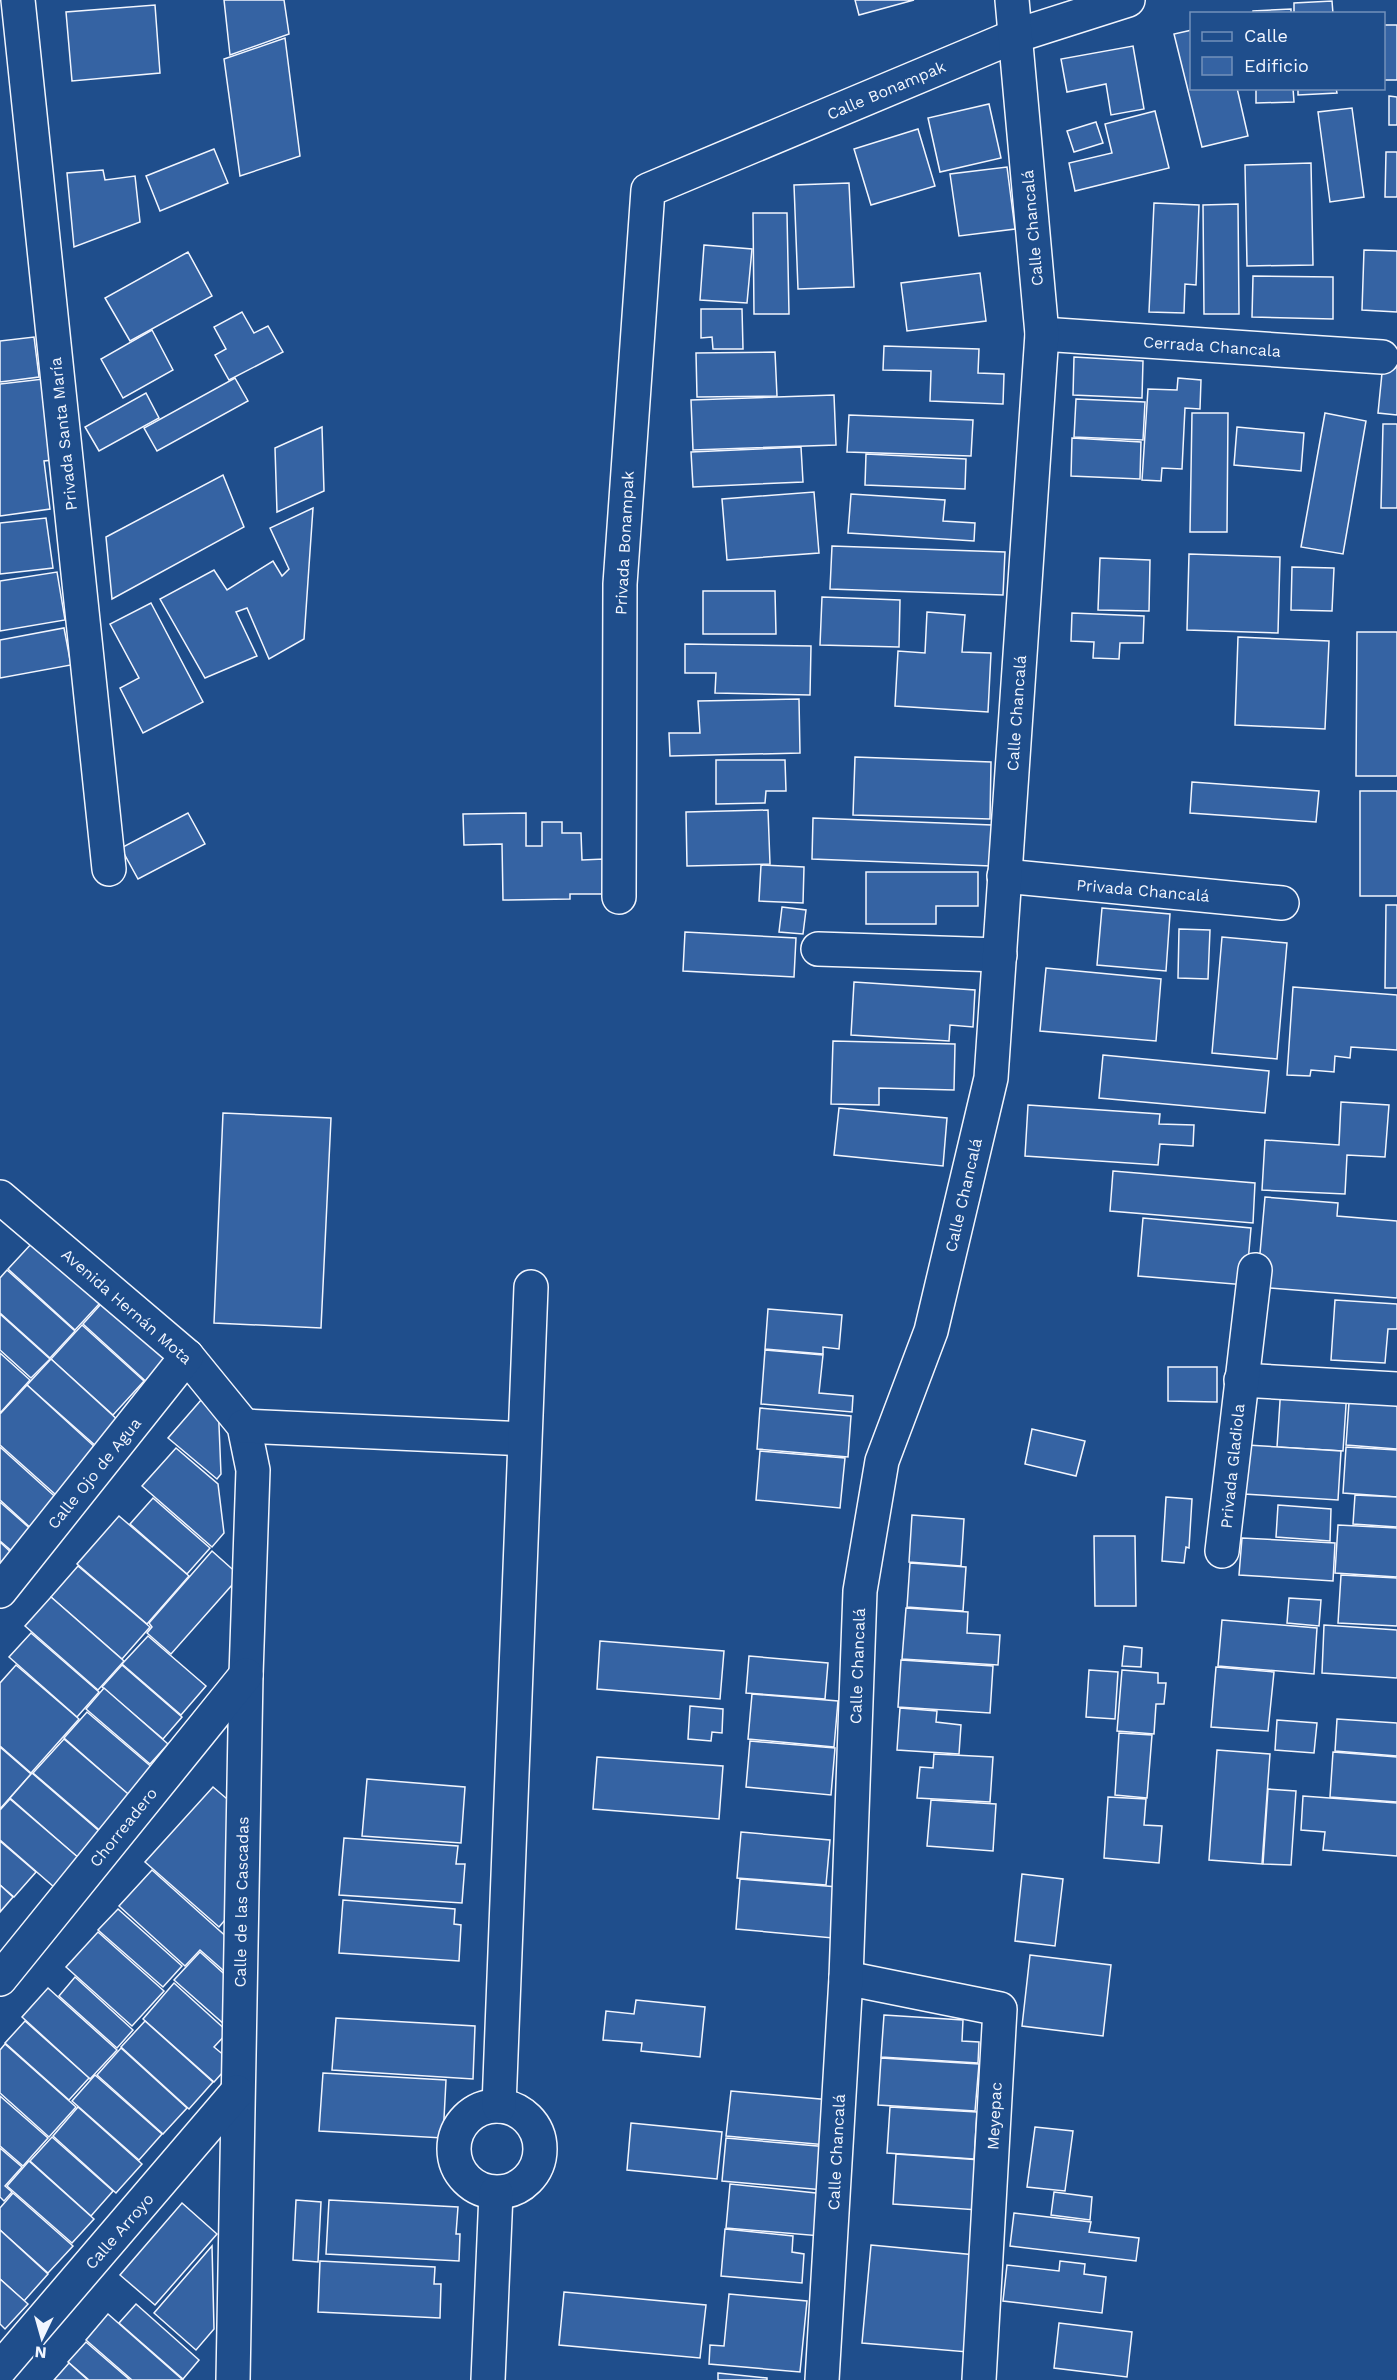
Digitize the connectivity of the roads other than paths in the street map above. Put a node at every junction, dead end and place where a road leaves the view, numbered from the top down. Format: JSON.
{"nodes":[{"id":1,"x":18,"y":0,"type":"edge"},
{"id":2,"x":1012,"y":0,"type":"edge"},
{"id":3,"x":1128,"y":0,"type":"edge"},
{"id":4,"x":1015,"y":36,"type":"junction"},
{"id":5,"x":648,"y":190,"type":"joint"},
{"id":6,"x":1042,"y":334,"type":"junction"},
{"id":7,"x":1382,"y":357,"type":"dead end"},
{"id":8,"x":109,"y":869,"type":"dead end"},
{"id":9,"x":1005,"y":876,"type":"junction"},
{"id":10,"x":618,"y":897,"type":"dead end"},
{"id":11,"x":1282,"y":903,"type":"dead end"},
{"id":12,"x":818,"y":949,"type":"dead end"},
{"id":13,"x":999,"y":955,"type":"junction"},
{"id":14,"x":3,"y":1206,"type":"edge"},
{"id":15,"x":1255,"y":1270,"type":"dead end"},
{"id":16,"x":531,"y":1287,"type":"dead end"},
{"id":17,"x":187,"y":1356,"type":"junction"},
{"id":18,"x":1241,"y":1380,"type":"junction"},
{"id":19,"x":1397,"y":1389,"type":"edge"},
{"id":20,"x":244,"y":1426,"type":"junction"},
{"id":21,"x":524,"y":1439,"type":"junction"},
{"id":22,"x":1222,"y":1551,"type":"dead end"},
{"id":23,"x":0,"y":1591,"type":"edge"},
{"id":24,"x":246,"y":1675,"type":"junction"},
{"id":25,"x":0,"y":1977,"type":"edge"},
{"id":26,"x":846,"y":1978,"type":"junction"},
{"id":27,"x":237,"y":2092,"type":"junction"},
{"id":28,"x":499,"y":2106,"type":"junction"},
{"id":29,"x":496,"y":2193,"type":"junction"},
{"id":30,"x":0,"y":2369,"type":"edge"},
{"id":31,"x":233,"y":2380,"type":"edge"},
{"id":32,"x":488,"y":2380,"type":"edge"},
{"id":33,"x":822,"y":2380,"type":"edge"},
{"id":34,"x":979,"y":2380,"type":"edge"}],
"edges":[{"from":1,"to":8,"type":"street","name":"Privada Santa María"},
{"from":2,"to":4,"type":"street","name":"Calle Chancalá"},
{"from":3,"to":4,"type":"street","name":"Calle Bonampak"},
{"from":4,"to":5,"type":"street","name":"Calle Bonampak"},
{"from":4,"to":6,"type":"street","name":"Calle Chancalá"},
{"from":5,"to":10,"type":"street","name":"Privada Bonampak"},
{"from":6,"to":7,"type":"street","name":"Cerrada Chancala"},
{"from":6,"to":9,"type":"street","name":"Calle Chancalá"},
{"from":9,"to":11,"type":"street","name":"Privada Chancalá"},
{"from":9,"to":13,"type":"street","name":"Calle Chancalá"},
{"from":12,"to":13,"type":"street"},
{"from":13,"to":26,"type":"street","name":"Calle Chancalá"},
{"from":14,"to":17,"type":"street","name":"Avenida Hernán Mota"},
{"from":15,"to":18,"type":"street","name":"Privada Gladiola"},
{"from":16,"to":21,"type":"street"},
{"from":17,"to":20,"type":"street","name":"Avenida Hernán Mota"},
{"from":17,"to":23,"type":"street","name":"Calle Ojo de Agua"},
{"from":18,"to":19,"type":"street","name":"Privada Gladiola"},
{"from":18,"to":22,"type":"street","name":"Privada Gladiola"},
{"from":20,"to":21,"type":"street"},
{"from":20,"to":24,"type":"street","name":"Calle de las Cascadas"},
{"from":21,"to":28,"type":"street"},
{"from":24,"to":25,"type":"street","name":"Chorreadero"},
{"from":24,"to":27,"type":"street","name":"Calle de las Cascadas"},
{"from":26,"to":33,"type":"street","name":"Calle Chancalá"},
{"from":26,"to":34,"type":"street","name":"Meyepac"},
{"from":27,"to":30,"type":"street","name":"Calle Arroyo"},
{"from":27,"to":31,"type":"street","name":"Calle de las Cascadas"},
{"from":28,"to":29,"type":"street"},
{"from":28,"to":29,"type":"street"},
{"from":29,"to":32,"type":"street"}]}
